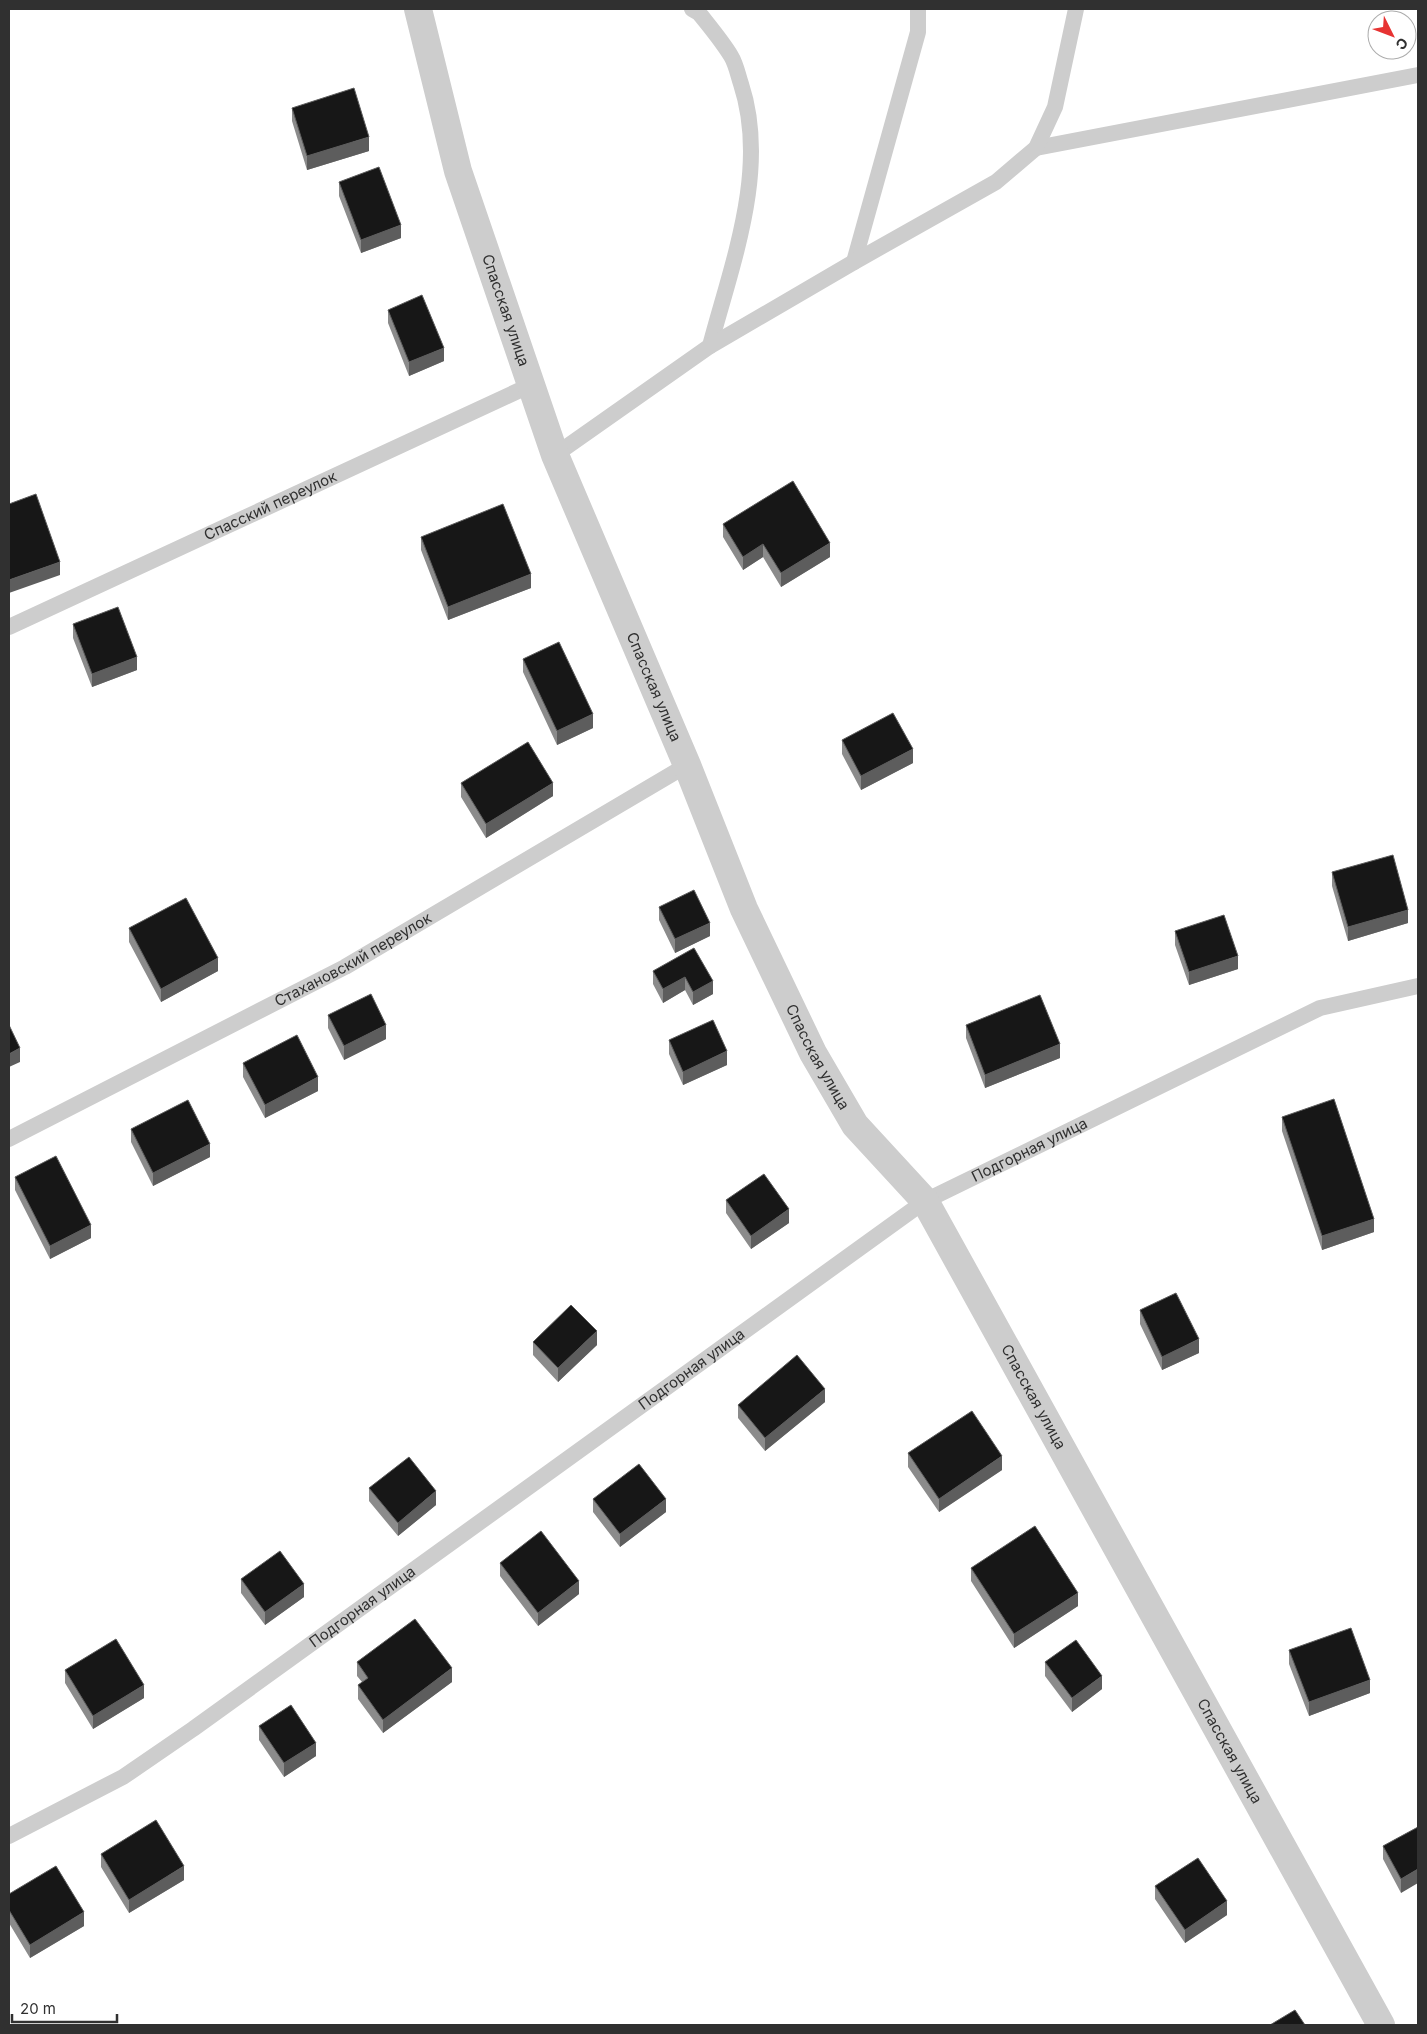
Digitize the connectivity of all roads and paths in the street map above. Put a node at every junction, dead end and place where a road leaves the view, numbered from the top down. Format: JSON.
{"nodes":[{"id":1,"x":418,"y":9,"type":"edge"},
{"id":2,"x":692,"y":9,"type":"edge"},
{"id":3,"x":918,"y":9,"type":"edge"},
{"id":4,"x":1076,"y":9,"type":"edge"},
{"id":5,"x":1418,"y":75,"type":"edge"},
{"id":6,"x":1036,"y":148,"type":"junction"},
{"id":7,"x":854,"y":262,"type":"junction"},
{"id":8,"x":710,"y":346,"type":"junction"},
{"id":9,"x":531,"y":385,"type":"junction"},
{"id":10,"x":554,"y":455,"type":"junction"},
{"id":11,"x":9,"y":627,"type":"edge"},
{"id":12,"x":687,"y":765,"type":"junction"},
{"id":13,"x":1418,"y":986,"type":"edge"},
{"id":14,"x":9,"y":1139,"type":"edge"},
{"id":15,"x":925,"y":1201,"type":"junction"},
{"id":16,"x":9,"y":1836,"type":"edge"},
{"id":17,"x":1381,"y":2025,"type":"edge"}],
"edges":[{"from":1,"to":9,"type":"street","name":"Спасская улица"},
{"from":2,"to":8,"type":"lane"},
{"from":3,"to":7,"type":"lane"},
{"from":4,"to":6,"type":"lane"},
{"from":5,"to":6,"type":"lane"},
{"from":6,"to":7,"type":"lane"},
{"from":7,"to":8,"type":"lane"},
{"from":8,"to":10,"type":"lane"},
{"from":9,"to":10,"type":"street","name":"Спасская улица"},
{"from":9,"to":11,"type":"lane","name":"Спасский переулок"},
{"from":10,"to":12,"type":"street","name":"Спасская улица"},
{"from":12,"to":14,"type":"lane","name":"Стахановский переулок"},
{"from":12,"to":15,"type":"street","name":"Спасская улица"},
{"from":13,"to":15,"type":"lane","name":"Подгорная улица"},
{"from":15,"to":16,"type":"lane","name":"Подгорная улица"},
{"from":15,"to":17,"type":"street","name":"Спасская улица"}]}
